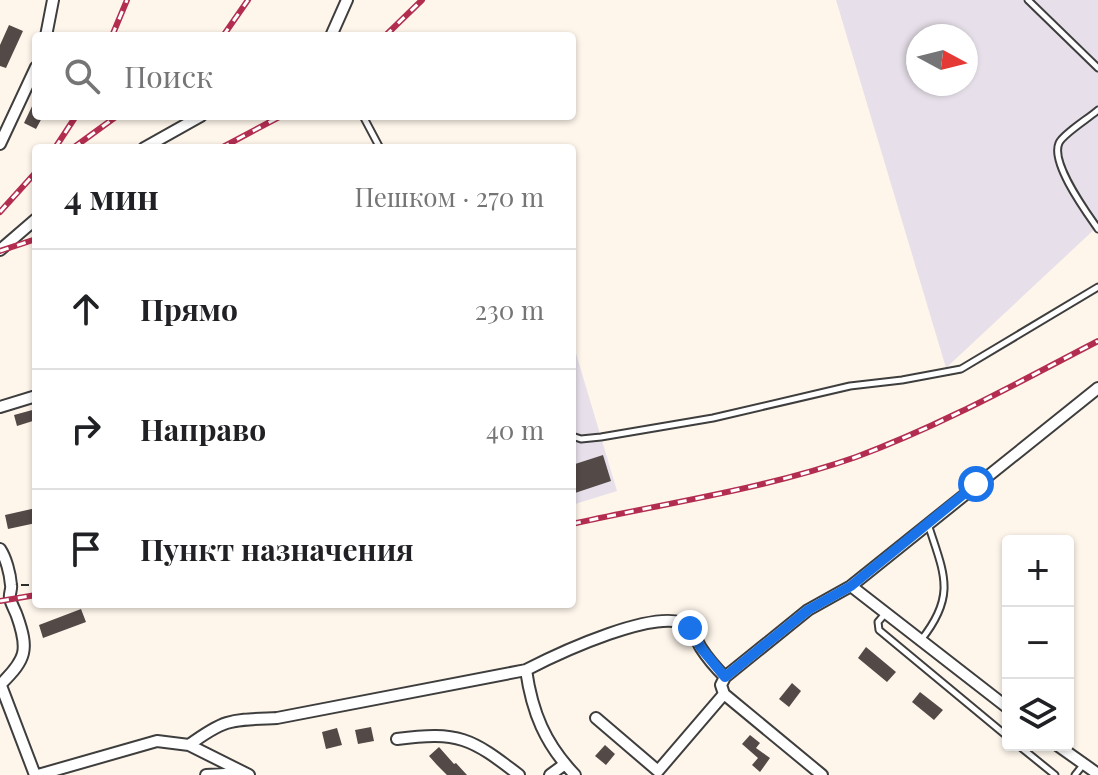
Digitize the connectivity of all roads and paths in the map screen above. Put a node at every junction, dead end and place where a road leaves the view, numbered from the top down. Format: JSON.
{"nodes":[{"id":1,"x":53,"y":0,"type":"edge"},
{"id":2,"x":347,"y":0,"type":"edge"},
{"id":3,"x":1028,"y":0,"type":"edge"},
{"id":4,"x":47,"y":32,"type":"edge"},
{"id":5,"x":333,"y":32,"type":"edge"},
{"id":6,"x":1098,"y":68,"type":"edge"},
{"id":7,"x":32,"y":76,"type":"edge"},
{"id":8,"x":1098,"y":110,"type":"edge"},
{"id":9,"x":194,"y":120,"type":"edge"},
{"id":10,"x":365,"y":120,"type":"edge"},
{"id":11,"x":0,"y":144,"type":"edge"},
{"id":12,"x":151,"y":144,"type":"edge"},
{"id":13,"x":378,"y":144,"type":"edge"},
{"id":14,"x":32,"y":222,"type":"edge"},
{"id":15,"x":1098,"y":229,"type":"edge"},
{"id":16,"x":0,"y":250,"type":"edge"},
{"id":17,"x":1098,"y":287,"type":"edge"},
{"id":18,"x":1098,"y":388,"type":"edge"},
{"id":19,"x":32,"y":397,"type":"edge"},
{"id":20,"x":0,"y":407,"type":"edge"},
{"id":21,"x":576,"y":437,"type":"edge"},
{"id":22,"x":928,"y":523,"type":"junction"},
{"id":23,"x":0,"y":549,"type":"edge"},
{"id":24,"x":32,"y":585,"type":"edge"},
{"id":25,"x":11,"y":586,"type":"junction"},
{"id":26,"x":851,"y":586,"type":"junction"},
{"id":27,"x":884,"y":615,"type":"junction"},
{"id":28,"x":920,"y":641,"type":"junction"},
{"id":29,"x":526,"y":670,"type":"junction"},
{"id":30,"x":725,"y":677,"type":"junction"},
{"id":31,"x":1,"y":683,"type":"edge"},
{"id":32,"x":724,"y":694,"type":"junction"},
{"id":33,"x":1002,"y":703,"type":"edge"},
{"id":34,"x":596,"y":718,"type":"dead end"},
{"id":35,"x":1002,"y":732,"type":"edge"},
{"id":36,"x":397,"y":739,"type":"dead end"},
{"id":37,"x":189,"y":745,"type":"junction"},
{"id":38,"x":1025,"y":751,"type":"edge"},
{"id":39,"x":1065,"y":751,"type":"edge"},
{"id":40,"x":565,"y":764,"type":"junction"},
{"id":41,"x":1083,"y":765,"type":"junction"},
{"id":42,"x":660,"y":773,"type":"edge"},
{"id":43,"x":247,"y":774,"type":"edge"},
{"id":44,"x":1098,"y":774,"type":"edge"},
{"id":45,"x":37,"y":775,"type":"edge"},
{"id":46,"x":206,"y":775,"type":"edge"},
{"id":47,"x":519,"y":775,"type":"edge"},
{"id":48,"x":550,"y":775,"type":"edge"},
{"id":49,"x":575,"y":775,"type":"edge"},
{"id":50,"x":822,"y":775,"type":"edge"},
{"id":51,"x":1055,"y":775,"type":"edge"},
{"id":52,"x":1075,"y":775,"type":"edge"}],
"edges":[{"from":1,"to":4,"type":"street"},
{"from":2,"to":5,"type":"street"},
{"from":3,"to":6,"type":"lane"},
{"from":7,"to":11,"type":"street"},
{"from":8,"to":15,"type":"lane"},
{"from":9,"to":12,"type":"street"},
{"from":10,"to":13,"type":"lane"},
{"from":14,"to":16,"type":"street"},
{"from":17,"to":21,"type":"lane"},
{"from":18,"to":22,"type":"street"},
{"from":19,"to":20,"type":"street"},
{"from":22,"to":26,"type":"street"},
{"from":22,"to":28,"type":"lane"},
{"from":23,"to":25,"type":"street"},
{"from":24,"to":25,"type":"path"},
{"from":25,"to":31,"type":"street"},
{"from":26,"to":27,"type":"street"},
{"from":26,"to":30,"type":"street"},
{"from":27,"to":28,"type":"street"},
{"from":27,"to":35,"type":"lane"},
{"from":28,"to":33,"type":"street"},
{"from":29,"to":30,"type":"street"},
{"from":29,"to":37,"type":"street"},
{"from":29,"to":40,"type":"street"},
{"from":30,"to":32,"type":"street"},
{"from":31,"to":45,"type":"street"},
{"from":32,"to":42,"type":"street"},
{"from":32,"to":50,"type":"street"},
{"from":34,"to":42,"type":"street"},
{"from":36,"to":47,"type":"street"},
{"from":37,"to":43,"type":"street"},
{"from":37,"to":45,"type":"street"},
{"from":38,"to":51,"type":"lane"},
{"from":39,"to":41,"type":"street"},
{"from":40,"to":48,"type":"street"},
{"from":40,"to":49,"type":"street"},
{"from":41,"to":44,"type":"street"},
{"from":41,"to":52,"type":"lane"},
{"from":43,"to":46,"type":"street"}]}
